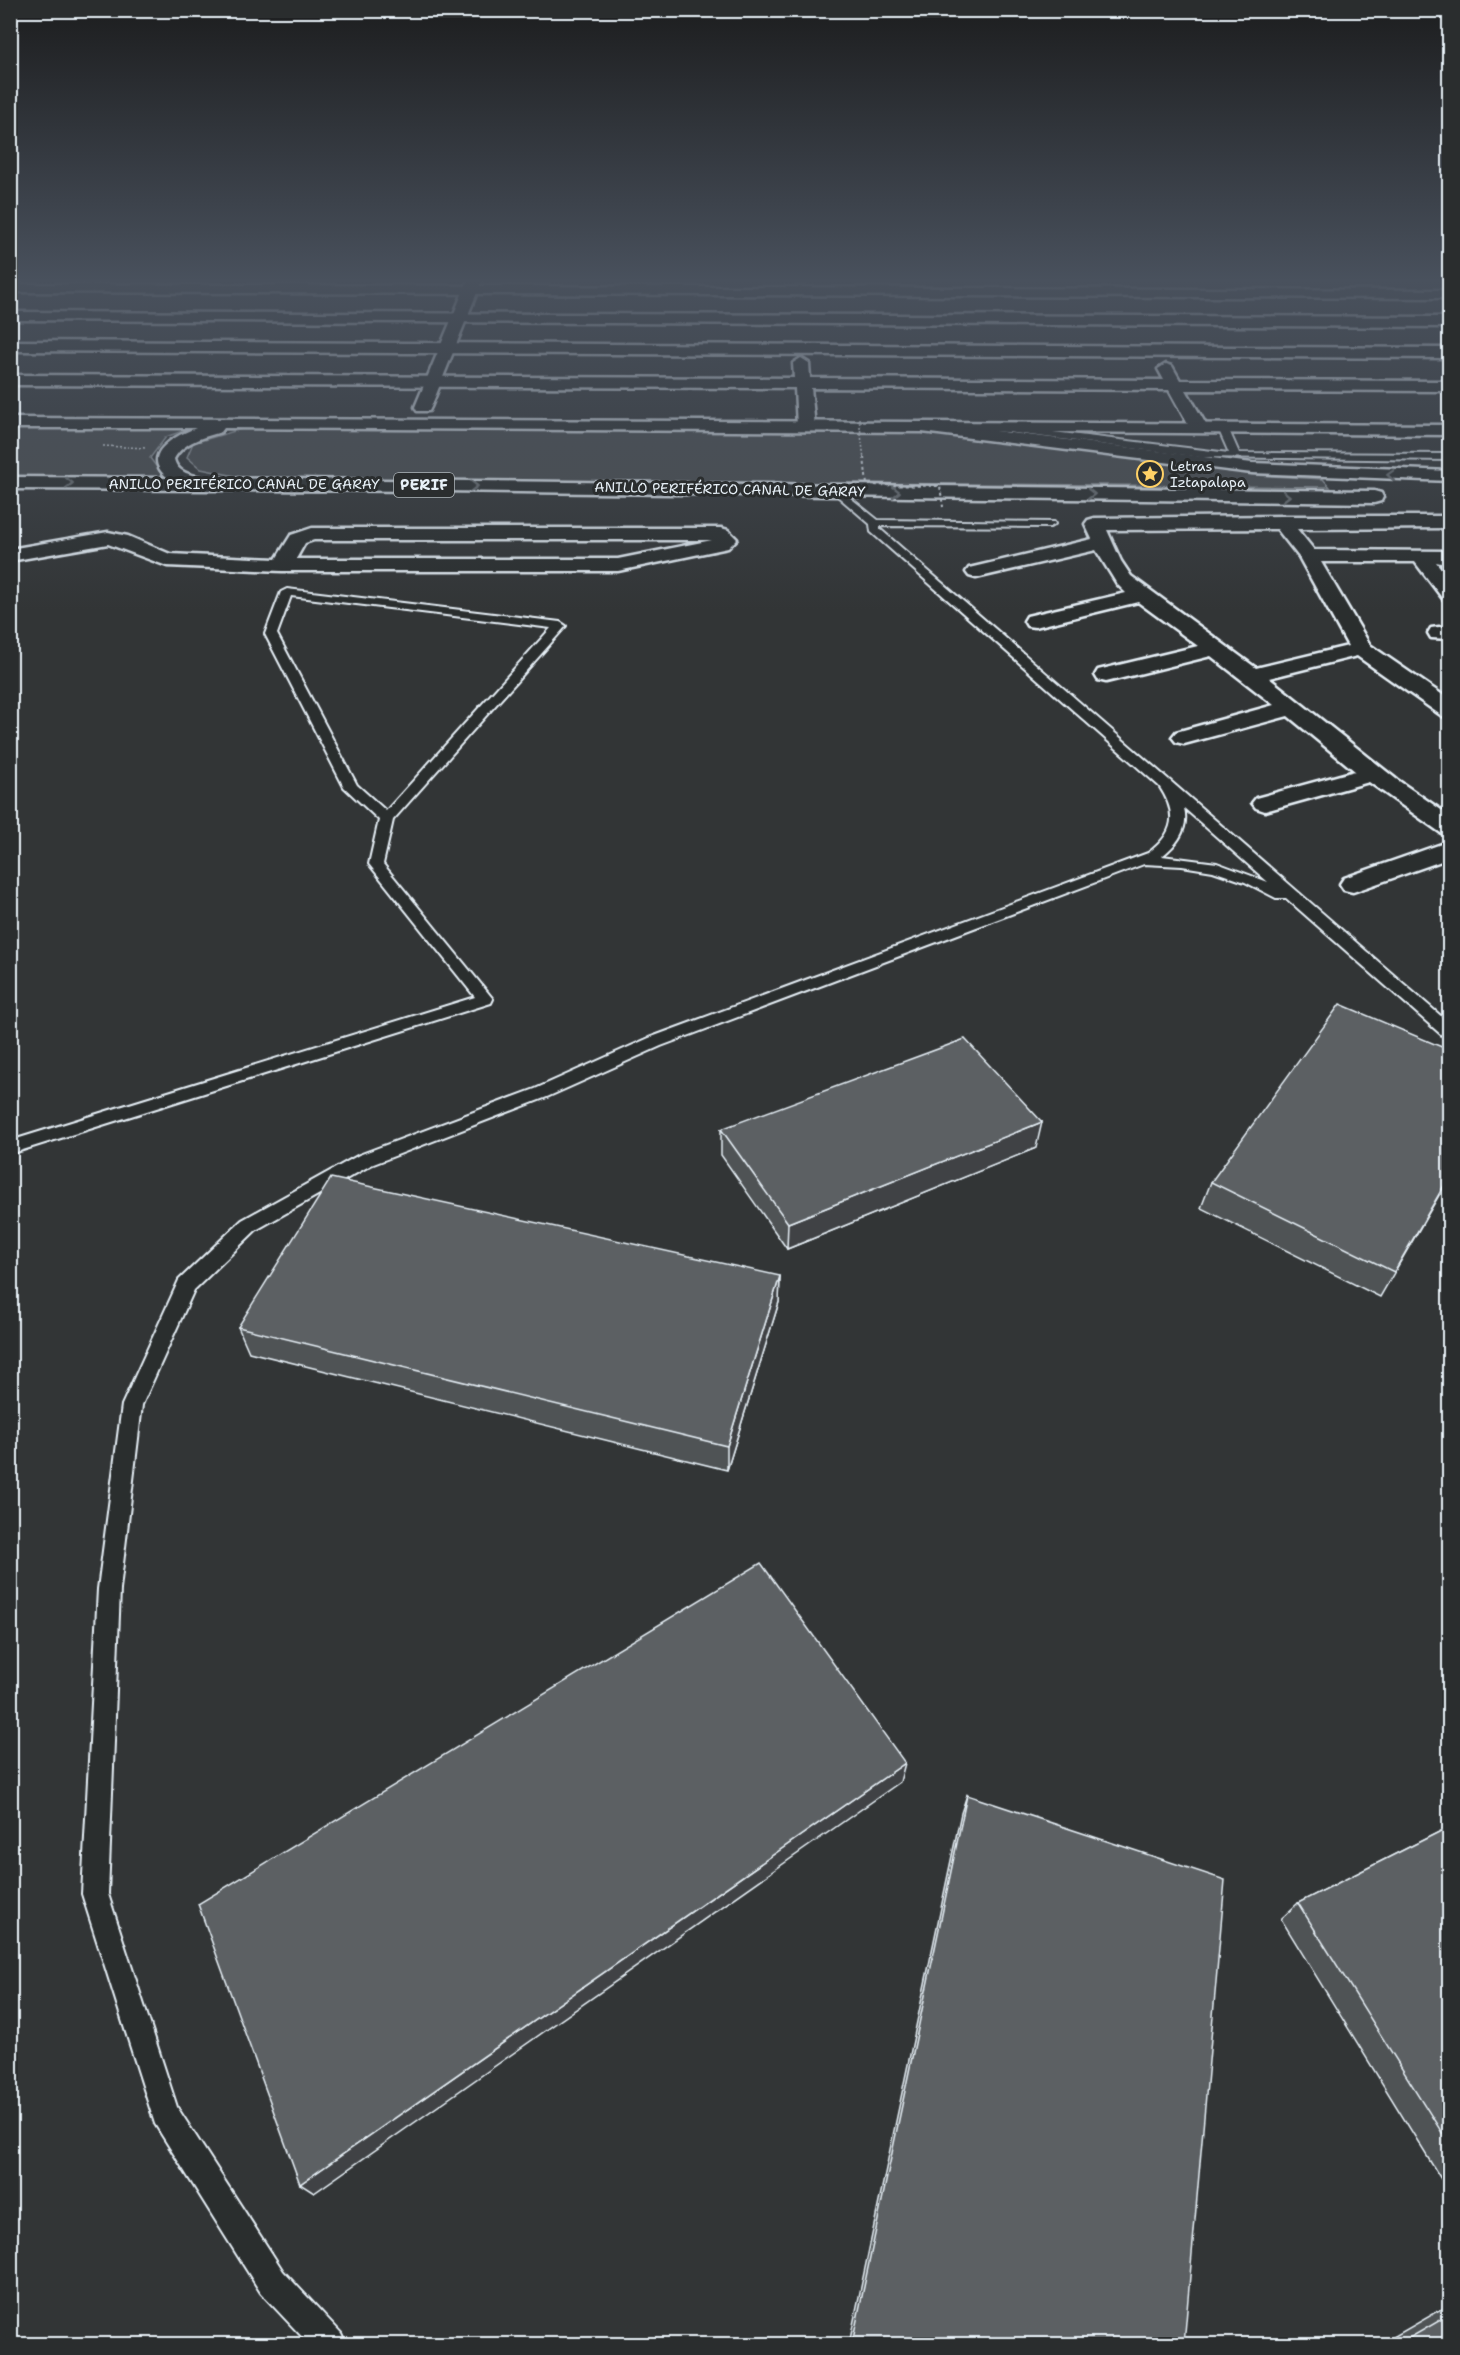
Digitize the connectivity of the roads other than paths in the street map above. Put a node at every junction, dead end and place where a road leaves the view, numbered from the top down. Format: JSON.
{"nodes":[{"id":1,"x":56,"y":390,"type":"edge"},
{"id":2,"x":431,"y":390,"type":"edge"},
{"id":3,"x":803,"y":390,"type":"edge"},
{"id":4,"x":1178,"y":390,"type":"edge"},
{"id":5,"x":51,"y":396,"type":"dead end"},
{"id":6,"x":423,"y":407,"type":"dead end"},
{"id":7,"x":10,"y":423,"type":"edge"},
{"id":8,"x":262,"y":423,"type":"junction"},
{"id":9,"x":806,"y":426,"type":"junction"},
{"id":10,"x":922,"y":427,"type":"junction"},
{"id":11,"x":995,"y":428,"type":"junction"},
{"id":12,"x":1199,"y":428,"type":"junction"},
{"id":13,"x":1222,"y":428,"type":"junction"},
{"id":14,"x":1449,"y":430,"type":"edge"},
{"id":15,"x":1235,"y":456,"type":"junction"},
{"id":16,"x":1449,"y":457,"type":"edge"},
{"id":17,"x":1449,"y":476,"type":"edge"},
{"id":18,"x":10,"y":483,"type":"edge"},
{"id":19,"x":203,"y":483,"type":"junction"},
{"id":20,"x":838,"y":491,"type":"junction"},
{"id":21,"x":1391,"y":497,"type":"dead end"},
{"id":22,"x":1282,"y":522,"type":"junction"},
{"id":23,"x":1449,"y":522,"type":"edge"},
{"id":24,"x":875,"y":523,"type":"junction"},
{"id":25,"x":1050,"y":524,"type":"dead end"},
{"id":26,"x":1102,"y":543,"type":"junction"},
{"id":27,"x":10,"y":555,"type":"edge"},
{"id":28,"x":1308,"y":556,"type":"junction"},
{"id":29,"x":1421,"y":556,"type":"junction"},
{"id":30,"x":1449,"y":559,"type":"edge"},
{"id":31,"x":282,"y":565,"type":"junction"},
{"id":32,"x":976,"y":572,"type":"dead end"},
{"id":33,"x":1449,"y":594,"type":"edge"},
{"id":34,"x":1142,"y":595,"type":"junction"},
{"id":35,"x":1035,"y":621,"type":"dead end"},
{"id":36,"x":1213,"y":649,"type":"junction"},
{"id":37,"x":1361,"y":649,"type":"junction"},
{"id":38,"x":1106,"y":675,"type":"dead end"},
{"id":39,"x":1252,"y":676,"type":"junction"},
{"id":40,"x":1426,"y":695,"type":"junction"},
{"id":41,"x":1449,"y":695,"type":"edge"},
{"id":42,"x":1291,"y":708,"type":"junction"},
{"id":43,"x":1449,"y":711,"type":"edge"},
{"id":44,"x":1184,"y":737,"type":"dead end"},
{"id":45,"x":1374,"y":773,"type":"junction"},
{"id":46,"x":1164,"y":783,"type":"junction"},
{"id":47,"x":1265,"y":803,"type":"dead end"},
{"id":48,"x":386,"y":819,"type":"junction"},
{"id":49,"x":1449,"y":828,"type":"edge"},
{"id":50,"x":1449,"y":849,"type":"edge"},
{"id":51,"x":1142,"y":862,"type":"junction"},
{"id":52,"x":1353,"y":884,"type":"dead end"},
{"id":53,"x":1321,"y":920,"type":"junction"},
{"id":54,"x":1449,"y":1033,"type":"edge"},
{"id":55,"x":10,"y":1148,"type":"edge"},
{"id":56,"x":330,"y":2344,"type":"edge"}],
"edges":[{"from":1,"to":5,"type":"main road"},
{"from":2,"to":6,"type":"main road"},
{"from":3,"to":9,"type":"main road"},
{"from":4,"to":12,"type":"main road"},
{"from":7,"to":8,"type":"main road"},
{"from":8,"to":9,"type":"main road"},
{"from":8,"to":19,"type":"main road"},
{"from":9,"to":10,"type":"main road"},
{"from":10,"to":11,"type":"main road"},
{"from":17,"to":10,"type":"main road","one_way":true},
{"from":11,"to":12,"type":"main road"},
{"from":11,"to":15,"type":"lane"},
{"from":12,"to":13,"type":"main road"},
{"from":13,"to":14,"type":"main road"},
{"from":13,"to":15,"type":"lane"},
{"from":15,"to":16,"type":"lane"},
{"from":18,"to":19,"type":"main road","name":"ANILLO PERIFÉRICO CANAL DE GARAY","number":"PERIF","one_way":true},
{"from":19,"to":20,"type":"main road","name":"ANILLO PERIFÉRICO CANAL DE GARAY","number":"PERIF","one_way":true},
{"from":20,"to":21,"type":"main road","name":"ANILLO PERIFÉRICO CANAL DE GARAY","number":"PERIF","one_way":true},
{"from":20,"to":24,"type":"lane"},
{"from":22,"to":23,"type":"main road"},
{"from":22,"to":26,"type":"main road"},
{"from":22,"to":28,"type":"main road"},
{"from":24,"to":25,"type":"lane"},
{"from":24,"to":46,"type":"lane"},
{"from":26,"to":32,"type":"main road"},
{"from":26,"to":34,"type":"main road"},
{"from":27,"to":31,"type":"main road"},
{"from":28,"to":29,"type":"main road"},
{"from":28,"to":37,"type":"main road"},
{"from":29,"to":30,"type":"main road"},
{"from":29,"to":33,"type":"main road"},
{"from":31,"to":31,"type":"main road"},
{"from":34,"to":35,"type":"main road"},
{"from":34,"to":36,"type":"main road"},
{"from":36,"to":38,"type":"main road"},
{"from":36,"to":39,"type":"main road"},
{"from":37,"to":39,"type":"main road"},
{"from":37,"to":40,"type":"main road"},
{"from":39,"to":42,"type":"main road"},
{"from":40,"to":41,"type":"main road"},
{"from":40,"to":43,"type":"main road"},
{"from":42,"to":44,"type":"main road"},
{"from":42,"to":45,"type":"main road"},
{"from":45,"to":47,"type":"main road"},
{"from":45,"to":49,"type":"main road"},
{"from":46,"to":51,"type":"lane"},
{"from":46,"to":53,"type":"lane"},
{"from":48,"to":48,"type":"lane"},
{"from":48,"to":55,"type":"lane"},
{"from":50,"to":52,"type":"main road"},
{"from":51,"to":53,"type":"lane"},
{"from":51,"to":56,"type":"lane"},
{"from":53,"to":54,"type":"lane"}]}
